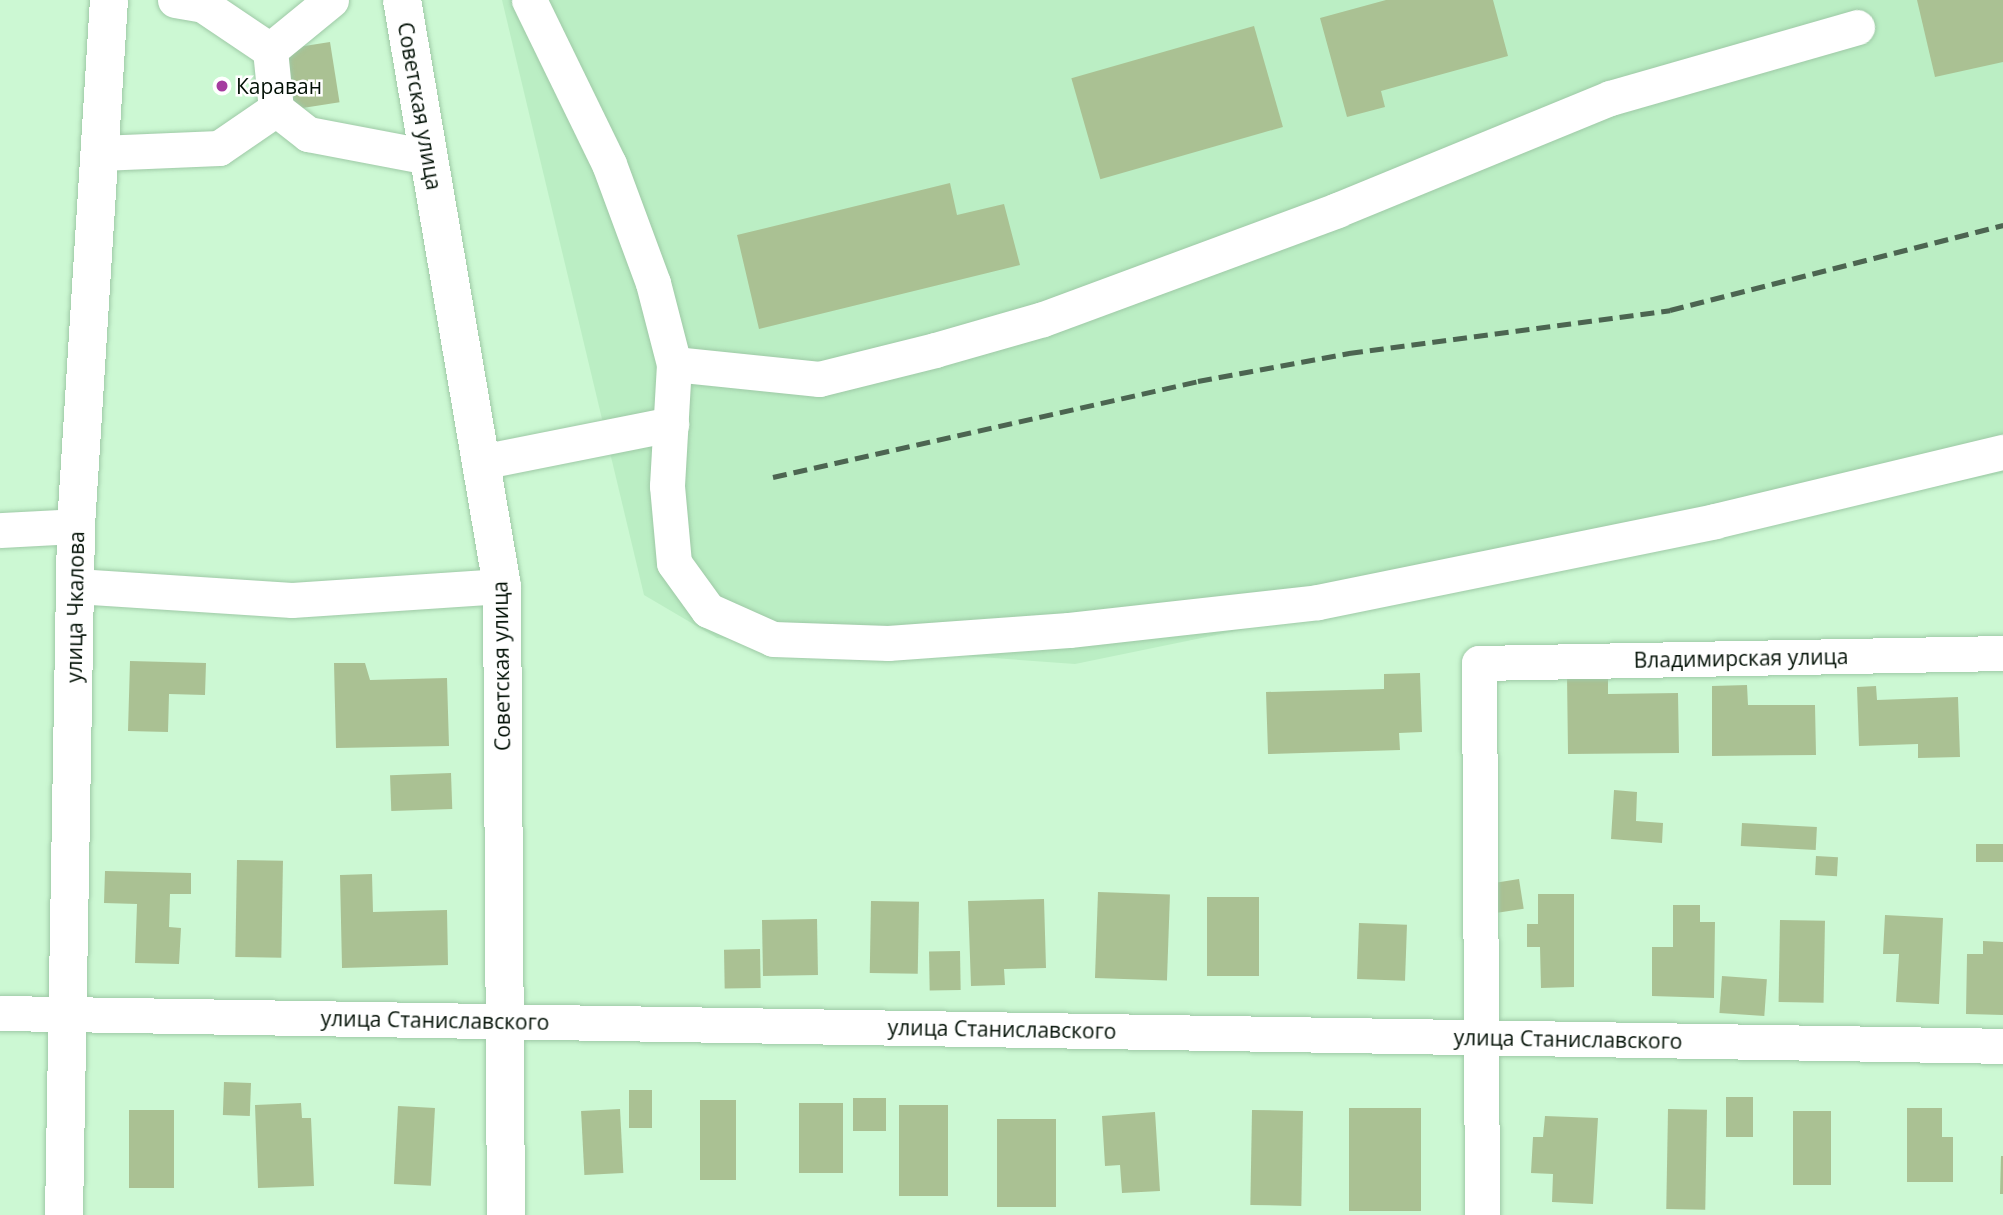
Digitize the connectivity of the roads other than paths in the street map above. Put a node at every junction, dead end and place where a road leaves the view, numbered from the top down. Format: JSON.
{"nodes":[{"id":1,"x":109,"y":0,"type":"edge"},
{"id":2,"x":175,"y":0,"type":"edge"},
{"id":3,"x":331,"y":0,"type":"edge"},
{"id":4,"x":402,"y":0,"type":"edge"},
{"id":5,"x":529,"y":0,"type":"edge"},
{"id":6,"x":1857,"y":27,"type":"dead end"},
{"id":7,"x":270,"y":50,"type":"junction"},
{"id":8,"x":276,"y":109,"type":"junction"},
{"id":9,"x":100,"y":153,"type":"junction"},
{"id":10,"x":429,"y":157,"type":"junction"},
{"id":11,"x":674,"y":364,"type":"junction"},
{"id":12,"x":670,"y":424,"type":"junction"},
{"id":13,"x":2003,"y":452,"type":"edge"},
{"id":14,"x":481,"y":461,"type":"junction"},
{"id":15,"x":76,"y":526,"type":"junction"},
{"id":16,"x":0,"y":530,"type":"edge"},
{"id":17,"x":76,"y":586,"type":"junction"},
{"id":18,"x":502,"y":586,"type":"junction"},
{"id":19,"x":2003,"y":653,"type":"edge"},
{"id":20,"x":0,"y":1013,"type":"edge"},
{"id":21,"x":69,"y":1014,"type":"junction"},
{"id":22,"x":504,"y":1021,"type":"junction"},
{"id":23,"x":1480,"y":1037,"type":"junction"},
{"id":24,"x":2003,"y":1046,"type":"edge"},
{"id":25,"x":64,"y":1215,"type":"edge"},
{"id":26,"x":506,"y":1215,"type":"edge"},
{"id":27,"x":1482,"y":1215,"type":"edge"}],
"edges":[{"from":1,"to":9,"type":"main road","name":"улица Чкалова"},
{"from":2,"to":7,"type":"street"},
{"from":3,"to":7,"type":"street"},
{"from":4,"to":10,"type":"main road","name":"Советская улица"},
{"from":5,"to":11,"type":"street"},
{"from":6,"to":11,"type":"street"},
{"from":7,"to":8,"type":"street"},
{"from":8,"to":9,"type":"street"},
{"from":8,"to":10,"type":"street"},
{"from":9,"to":15,"type":"main road","name":"улица Чкалова"},
{"from":10,"to":14,"type":"main road","name":"Советская улица"},
{"from":11,"to":12,"type":"street"},
{"from":12,"to":13,"type":"street"},
{"from":12,"to":14,"type":"street"},
{"from":14,"to":18,"type":"main road","name":"Советская улица"},
{"from":15,"to":16,"type":"street"},
{"from":15,"to":17,"type":"main road","name":"улица Чкалова"},
{"from":17,"to":18,"type":"street"},
{"from":17,"to":21,"type":"main road","name":"улица Чкалова"},
{"from":18,"to":22,"type":"main road","name":"Советская улица"},
{"from":19,"to":23,"type":"street","name":"Владимирская улица"},
{"from":20,"to":21,"type":"street","name":"улица Станиславского"},
{"from":21,"to":22,"type":"street","name":"улица Станиславского"},
{"from":21,"to":25,"type":"main road","name":"улица Чкалова"},
{"from":22,"to":23,"type":"street","name":"улица Станиславского"},
{"from":22,"to":26,"type":"main road","name":"Советская улица"},
{"from":23,"to":24,"type":"street","name":"улица Станиславского"},
{"from":23,"to":27,"type":"street"}]}
